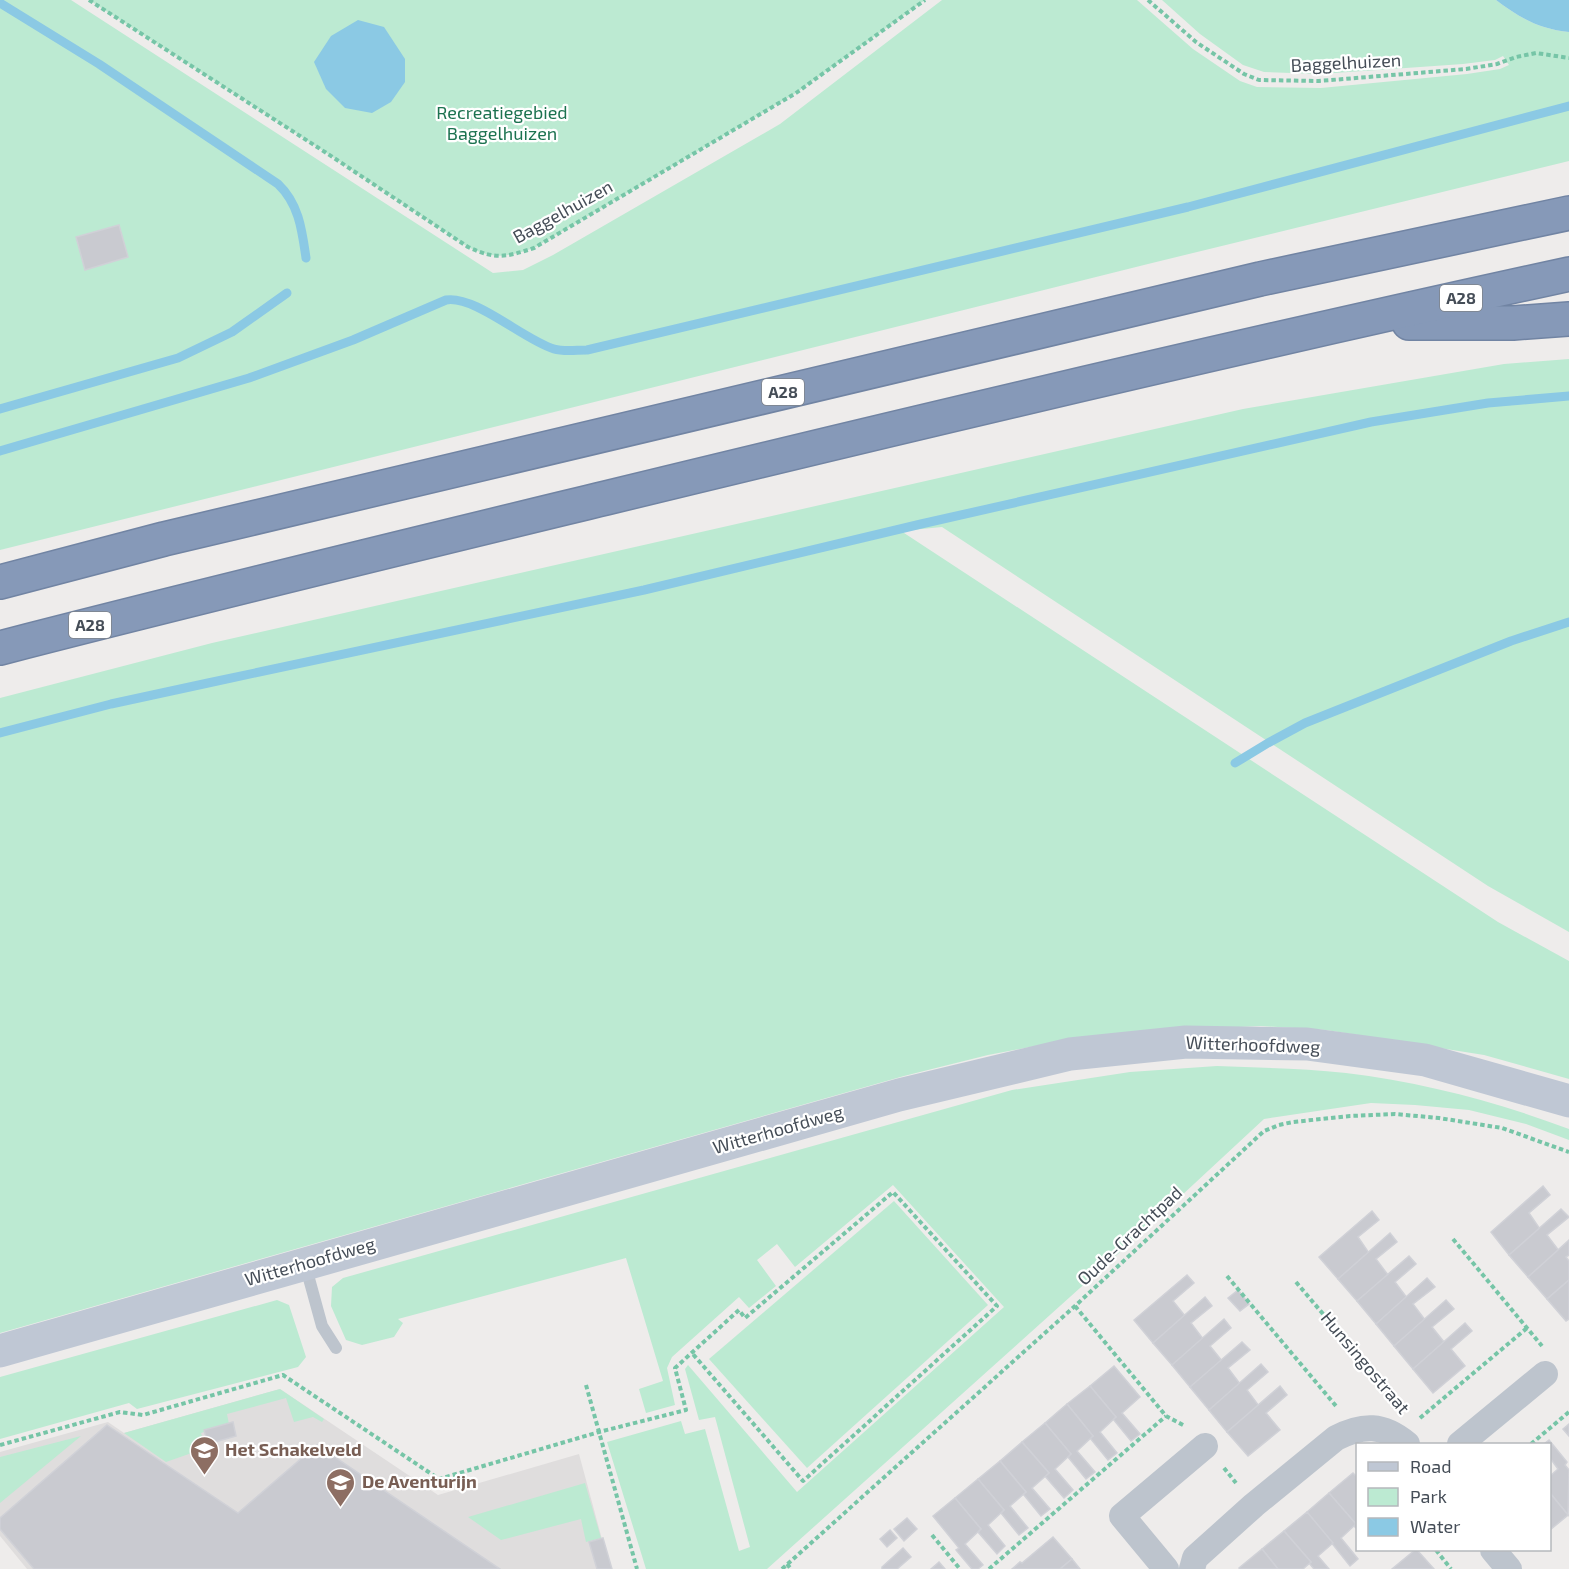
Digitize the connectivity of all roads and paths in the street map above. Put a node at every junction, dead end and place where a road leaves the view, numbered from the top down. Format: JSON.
{"nodes":[{"id":1,"x":89,"y":0,"type":"edge"},
{"id":2,"x":925,"y":0,"type":"edge"},
{"id":3,"x":1148,"y":0,"type":"edge"},
{"id":4,"x":1569,"y":58,"type":"edge"},
{"id":5,"x":1569,"y":213,"type":"edge"},
{"id":6,"x":1569,"y":274,"type":"edge"},
{"id":7,"x":1569,"y":319,"type":"edge"},
{"id":8,"x":1354,"y":322,"type":"junction"},
{"id":9,"x":0,"y":582,"type":"edge"},
{"id":10,"x":0,"y":648,"type":"edge"},
{"id":11,"x":1569,"y":1101,"type":"edge"},
{"id":12,"x":1569,"y":1152,"type":"edge"},
{"id":13,"x":1453,"y":1239,"type":"dead end"},
{"id":14,"x":305,"y":1263,"type":"junction"},
{"id":15,"x":1227,"y":1276,"type":"dead end"},
{"id":16,"x":1296,"y":1282,"type":"dead end"},
{"id":17,"x":1075,"y":1306,"type":"junction"},
{"id":18,"x":1527,"y":1329,"type":"junction"},
{"id":19,"x":336,"y":1348,"type":"dead end"},
{"id":20,"x":0,"y":1351,"type":"edge"},
{"id":21,"x":692,"y":1353,"type":"junction"},
{"id":22,"x":1547,"y":1365,"type":"joint"},
{"id":23,"x":586,"y":1385,"type":"dead end"},
{"id":24,"x":1569,"y":1412,"type":"edge"},
{"id":25,"x":1407,"y":1414,"type":"dead end"},
{"id":26,"x":1166,"y":1416,"type":"junction"},
{"id":27,"x":1356,"y":1430,"type":"junction"},
{"id":28,"x":599,"y":1432,"type":"junction"},
{"id":29,"x":1411,"y":1434,"type":"edge"},
{"id":30,"x":1461,"y":1443,"type":"edge"},
{"id":31,"x":1532,"y":1443,"type":"edge"},
{"id":32,"x":0,"y":1445,"type":"edge"},
{"id":33,"x":1205,"y":1446,"type":"junction"},
{"id":34,"x":1254,"y":1505,"type":"junction"},
{"id":35,"x":932,"y":1535,"type":"dead end"},
{"id":36,"x":1437,"y":1551,"type":"edge"},
{"id":37,"x":1494,"y":1551,"type":"edge"},
{"id":38,"x":787,"y":1564,"type":"junction"},
{"id":39,"x":637,"y":1569,"type":"edge"},
{"id":40,"x":782,"y":1569,"type":"edge"},
{"id":41,"x":791,"y":1569,"type":"edge"},
{"id":42,"x":960,"y":1569,"type":"edge"},
{"id":43,"x":989,"y":1569,"type":"edge"},
{"id":44,"x":1166,"y":1569,"type":"edge"},
{"id":45,"x":1192,"y":1569,"type":"edge"},
{"id":46,"x":1452,"y":1569,"type":"edge"},
{"id":47,"x":1509,"y":1569,"type":"edge"}],
"edges":[{"from":1,"to":2,"type":"path","name":"Baggelhuizen"},
{"from":3,"to":4,"type":"path","name":"Baggelhuizen"},
{"from":5,"to":9,"type":"highway","number":"A28"},
{"from":6,"to":8,"type":"highway","number":"A28"},
{"from":7,"to":8,"type":"highway","number":"A28"},
{"from":8,"to":10,"type":"highway","number":"A28"},
{"from":11,"to":14,"type":"street","name":"Witterhoofdweg"},
{"from":12,"to":17,"type":"path","name":"Oude-Grachtpad"},
{"from":13,"to":18,"type":"path"},
{"from":14,"to":19,"type":"lane"},
{"from":14,"to":20,"type":"street","name":"Witterhoofdweg"},
{"from":15,"to":27,"type":"path"},
{"from":16,"to":25,"type":"path","name":"Hunsingostraat"},
{"from":17,"to":26,"type":"path"},
{"from":17,"to":38,"type":"path","name":"Oude-Grachtpad"},
{"from":18,"to":22,"type":"path"},
{"from":18,"to":29,"type":"path"},
{"from":21,"to":21,"type":"path"},
{"from":21,"to":28,"type":"path"},
{"from":22,"to":30,"type":"street"},
{"from":23,"to":28,"type":"path"},
{"from":24,"to":31,"type":"path"},
{"from":26,"to":33,"type":"path"},
{"from":26,"to":43,"type":"path"},
{"from":27,"to":29,"type":"street","name":"Hunsingostraat"},
{"from":27,"to":34,"type":"street","name":"Hunsingostraat"},
{"from":28,"to":32,"type":"path"},
{"from":28,"to":39,"type":"path"},
{"from":33,"to":34,"type":"path"},
{"from":33,"to":44,"type":"street"},
{"from":34,"to":45,"type":"street","name":"Hunsingostraat"},
{"from":35,"to":42,"type":"path"},
{"from":36,"to":46,"type":"path"},
{"from":37,"to":47,"type":"street"},
{"from":38,"to":40,"type":"path","name":"Oude-Grachtpad"},
{"from":38,"to":41,"type":"path"}]}
